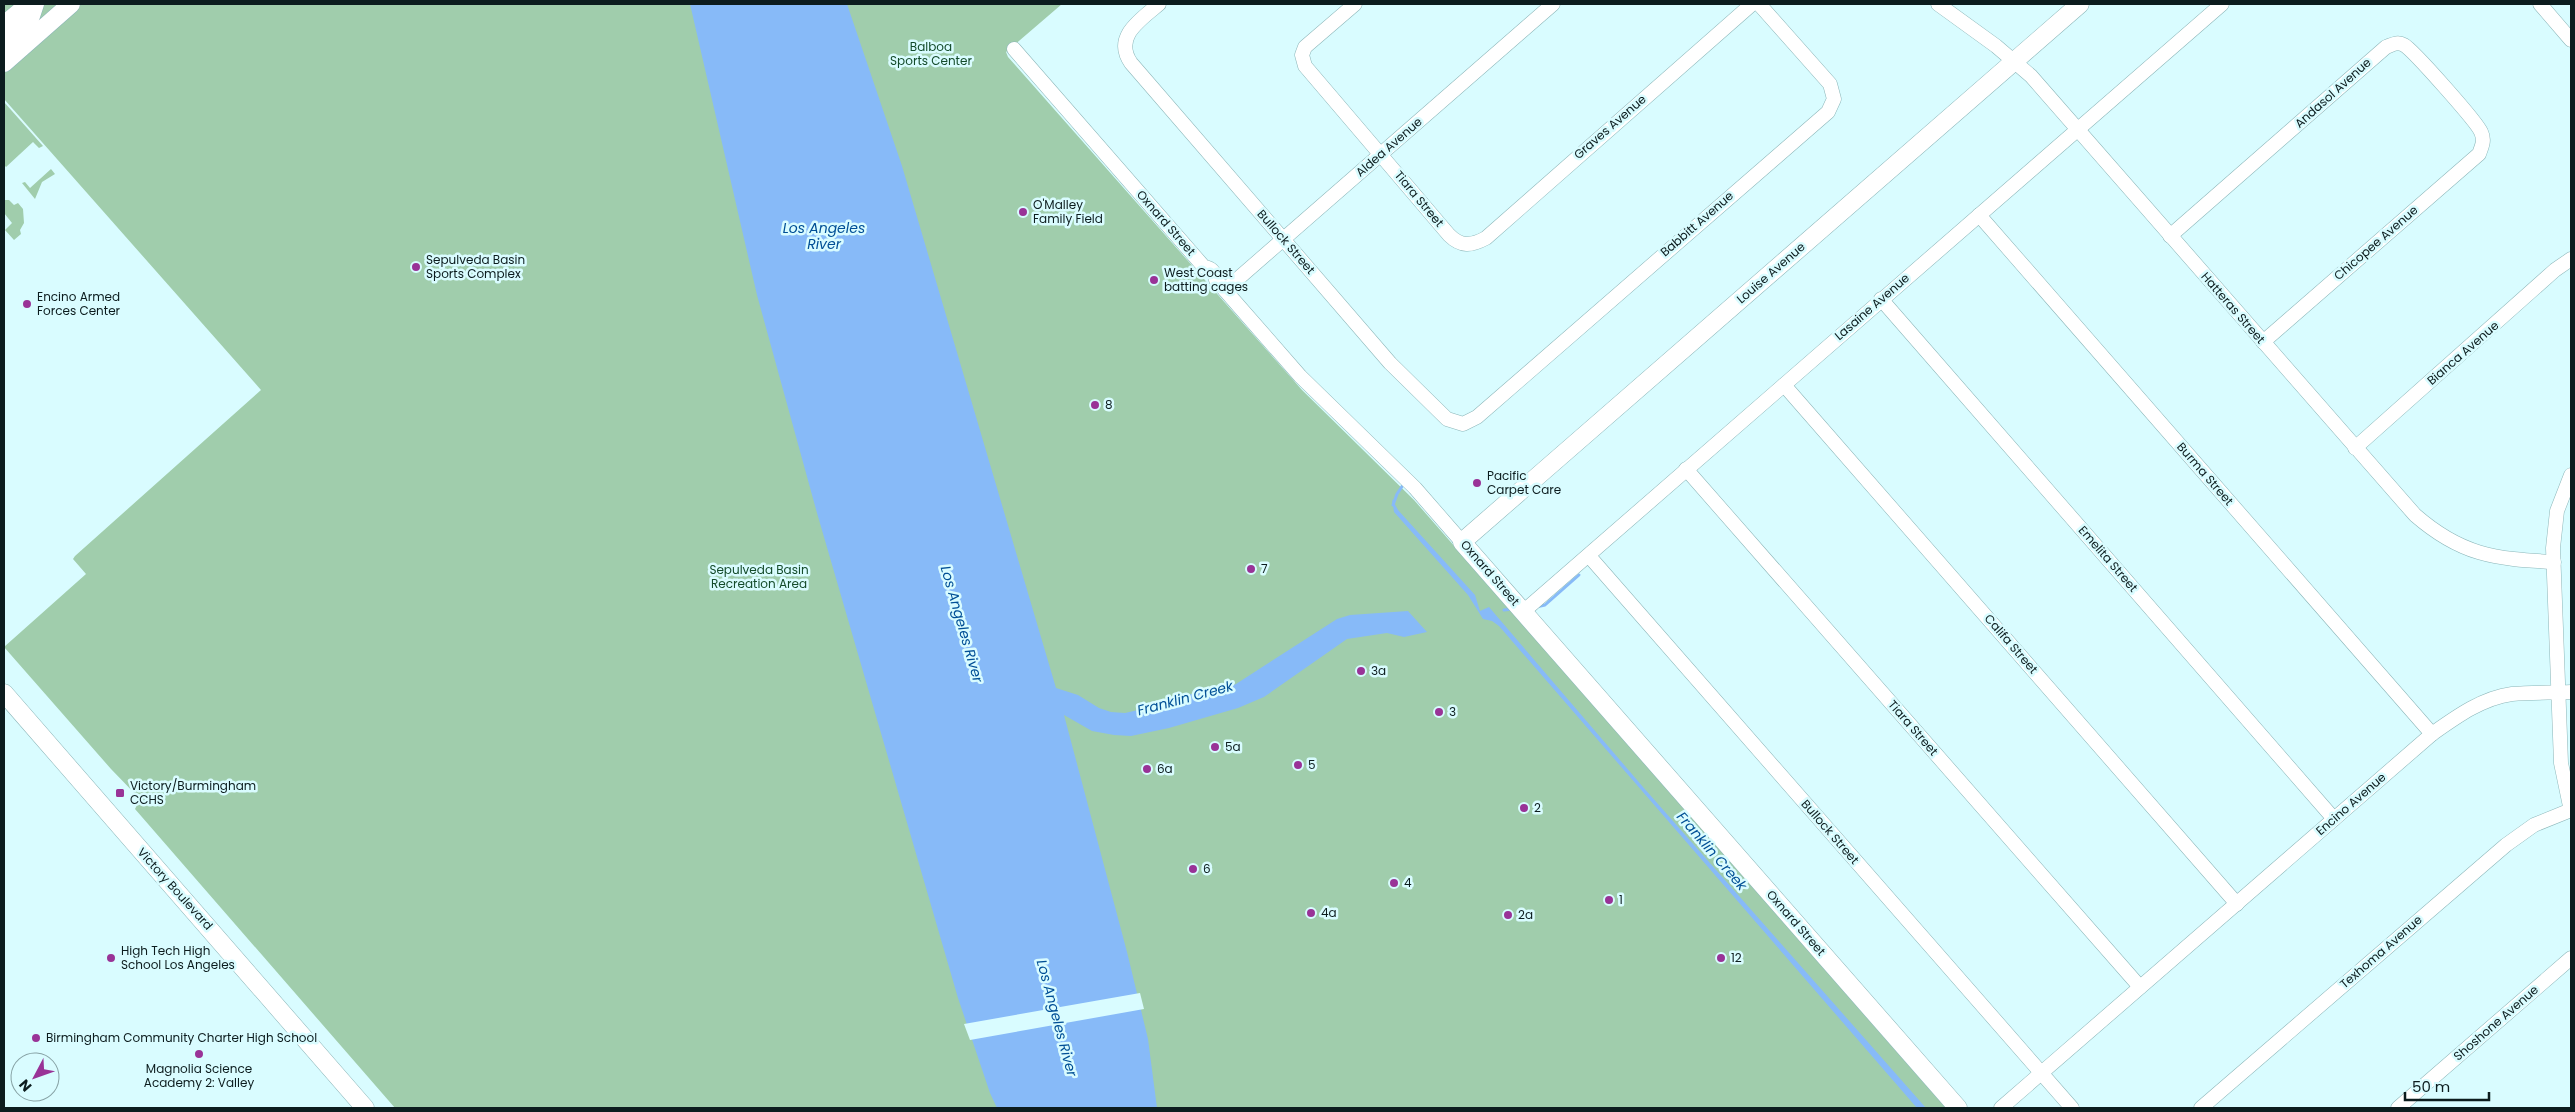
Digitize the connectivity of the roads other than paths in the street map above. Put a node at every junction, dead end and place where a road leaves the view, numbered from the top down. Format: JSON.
{"nodes":[{"id":1,"x":29,"y":4,"type":"edge"},
{"id":2,"x":35,"y":4,"type":"edge"},
{"id":3,"x":71,"y":4,"type":"edge"},
{"id":4,"x":1159,"y":4,"type":"edge"},
{"id":5,"x":1355,"y":4,"type":"edge"},
{"id":6,"x":1554,"y":4,"type":"edge"},
{"id":7,"x":1752,"y":4,"type":"edge"},
{"id":8,"x":1760,"y":4,"type":"edge"},
{"id":9,"x":1938,"y":4,"type":"edge"},
{"id":10,"x":2080,"y":4,"type":"edge"},
{"id":11,"x":2222,"y":4,"type":"edge"},
{"id":12,"x":2540,"y":4,"type":"edge"},
{"id":13,"x":4,"y":25,"type":"edge"},
{"id":14,"x":2571,"y":40,"type":"edge"},
{"id":15,"x":4,"y":45,"type":"edge"},
{"id":16,"x":1014,"y":49,"type":"dead end"},
{"id":17,"x":2014,"y":61,"type":"junction"},
{"id":18,"x":4,"y":63,"type":"edge"},
{"id":19,"x":2077,"y":130,"type":"junction"},
{"id":20,"x":2484,"y":142,"type":"joint"},
{"id":21,"x":1381,"y":154,"type":"junction"},
{"id":22,"x":1979,"y":215,"type":"junction"},
{"id":23,"x":2170,"y":236,"type":"junction"},
{"id":24,"x":1284,"y":239,"type":"junction"},
{"id":25,"x":1466,"y":245,"type":"joint"},
{"id":26,"x":2571,"y":259,"type":"edge"},
{"id":27,"x":1225,"y":290,"type":"junction"},
{"id":28,"x":1881,"y":299,"type":"junction"},
{"id":29,"x":2263,"y":342,"type":"junction"},
{"id":30,"x":1784,"y":385,"type":"junction"},
{"id":31,"x":1463,"y":424,"type":"joint"},
{"id":32,"x":2355,"y":448,"type":"junction"},
{"id":33,"x":1686,"y":469,"type":"junction"},
{"id":34,"x":2571,"y":475,"type":"edge"},
{"id":35,"x":1462,"y":542,"type":"junction"},
{"id":36,"x":1589,"y":556,"type":"junction"},
{"id":37,"x":2554,"y":562,"type":"junction"},
{"id":38,"x":1524,"y":611,"type":"junction"},
{"id":39,"x":2564,"y":692,"type":"edge"},
{"id":40,"x":4,"y":693,"type":"edge"},
{"id":41,"x":2432,"y":734,"type":"junction"},
{"id":42,"x":2571,"y":810,"type":"edge"},
{"id":43,"x":2334,"y":819,"type":"junction"},
{"id":44,"x":2237,"y":904,"type":"junction"},
{"id":45,"x":2571,"y":958,"type":"edge"},
{"id":46,"x":2140,"y":987,"type":"junction"},
{"id":47,"x":2042,"y":1074,"type":"junction"},
{"id":48,"x":362,"y":1107,"type":"edge"},
{"id":49,"x":1958,"y":1108,"type":"edge"},
{"id":50,"x":2001,"y":1108,"type":"edge"},
{"id":51,"x":2072,"y":1108,"type":"edge"},
{"id":52,"x":2201,"y":1108,"type":"edge"},
{"id":53,"x":2398,"y":1108,"type":"edge"}],
"edges":[{"from":1,"to":13,"type":"main road"},
{"from":2,"to":15,"type":"main road"},
{"from":3,"to":18,"type":"main road"},
{"from":4,"to":24,"type":"street","name":"Bullock Street"},
{"from":5,"to":21,"type":"street","name":"Tiara Street"},
{"from":6,"to":21,"type":"street","name":"Aldea Avenue"},
{"from":7,"to":25,"type":"street","name":"Graves Avenue"},
{"from":8,"to":31,"type":"street","name":"Babbitt Avenue"},
{"from":9,"to":17,"type":"street","name":"Hatteras Street"},
{"from":10,"to":17,"type":"main road","name":"Louise Avenue"},
{"from":11,"to":19,"type":"street","name":"Lasaine Avenue"},
{"from":12,"to":14,"type":"street"},
{"from":16,"to":27,"type":"street","name":"Oxnard Street"},
{"from":17,"to":19,"type":"street","name":"Hatteras Street"},
{"from":17,"to":35,"type":"main road","name":"Louise Avenue"},
{"from":19,"to":22,"type":"street","name":"Lasaine Avenue"},
{"from":19,"to":23,"type":"street","name":"Hatteras Street"},
{"from":20,"to":23,"type":"street","name":"Andasol Avenue"},
{"from":20,"to":29,"type":"street","name":"Chicopee Avenue"},
{"from":21,"to":24,"type":"street","name":"Aldea Avenue"},
{"from":21,"to":25,"type":"street","name":"Tiara Street"},
{"from":22,"to":28,"type":"street","name":"Lasaine Avenue"},
{"from":22,"to":41,"type":"street","name":"Burma Street"},
{"from":23,"to":29,"type":"street","name":"Hatteras Street"},
{"from":24,"to":27,"type":"street","name":"Aldea Avenue"},
{"from":24,"to":31,"type":"street","name":"Bullock Street"},
{"from":26,"to":32,"type":"street","name":"Bianca Avenue"},
{"from":27,"to":35,"type":"street","name":"Oxnard Street"},
{"from":28,"to":30,"type":"street","name":"Lasaine Avenue"},
{"from":28,"to":43,"type":"street","name":"Emelita Street"},
{"from":29,"to":32,"type":"street","name":"Hatteras Street"},
{"from":30,"to":33,"type":"street","name":"Lasaine Avenue"},
{"from":30,"to":44,"type":"street","name":"Califa Street"},
{"from":32,"to":37,"type":"street","name":"Hatteras Street"},
{"from":33,"to":36,"type":"street","name":"Lasaine Avenue"},
{"from":33,"to":46,"type":"street","name":"Tiara Street"},
{"from":34,"to":37,"type":"street"},
{"from":35,"to":38,"type":"main road","name":"Oxnard Street"},
{"from":36,"to":38,"type":"street","name":"Lasaine Avenue"},
{"from":36,"to":47,"type":"street","name":"Bullock Street"},
{"from":37,"to":39,"type":"street"},
{"from":38,"to":49,"type":"main road","name":"Oxnard Street"},
{"from":39,"to":41,"type":"street","name":"Encino Avenue"},
{"from":39,"to":42,"type":"street"},
{"from":40,"to":48,"type":"main road","name":"Victory Boulevard"},
{"from":41,"to":43,"type":"street","name":"Encino Avenue"},
{"from":42,"to":52,"type":"street","name":"Texhoma Avenue"},
{"from":43,"to":44,"type":"street","name":"Encino Avenue"},
{"from":44,"to":46,"type":"street","name":"Encino Avenue"},
{"from":45,"to":53,"type":"street","name":"Shoshone Avenue"},
{"from":46,"to":47,"type":"street","name":"Encino Avenue"},
{"from":47,"to":50,"type":"street","name":"Encino Avenue"},
{"from":47,"to":51,"type":"street","name":"Bullock Street"}]}
